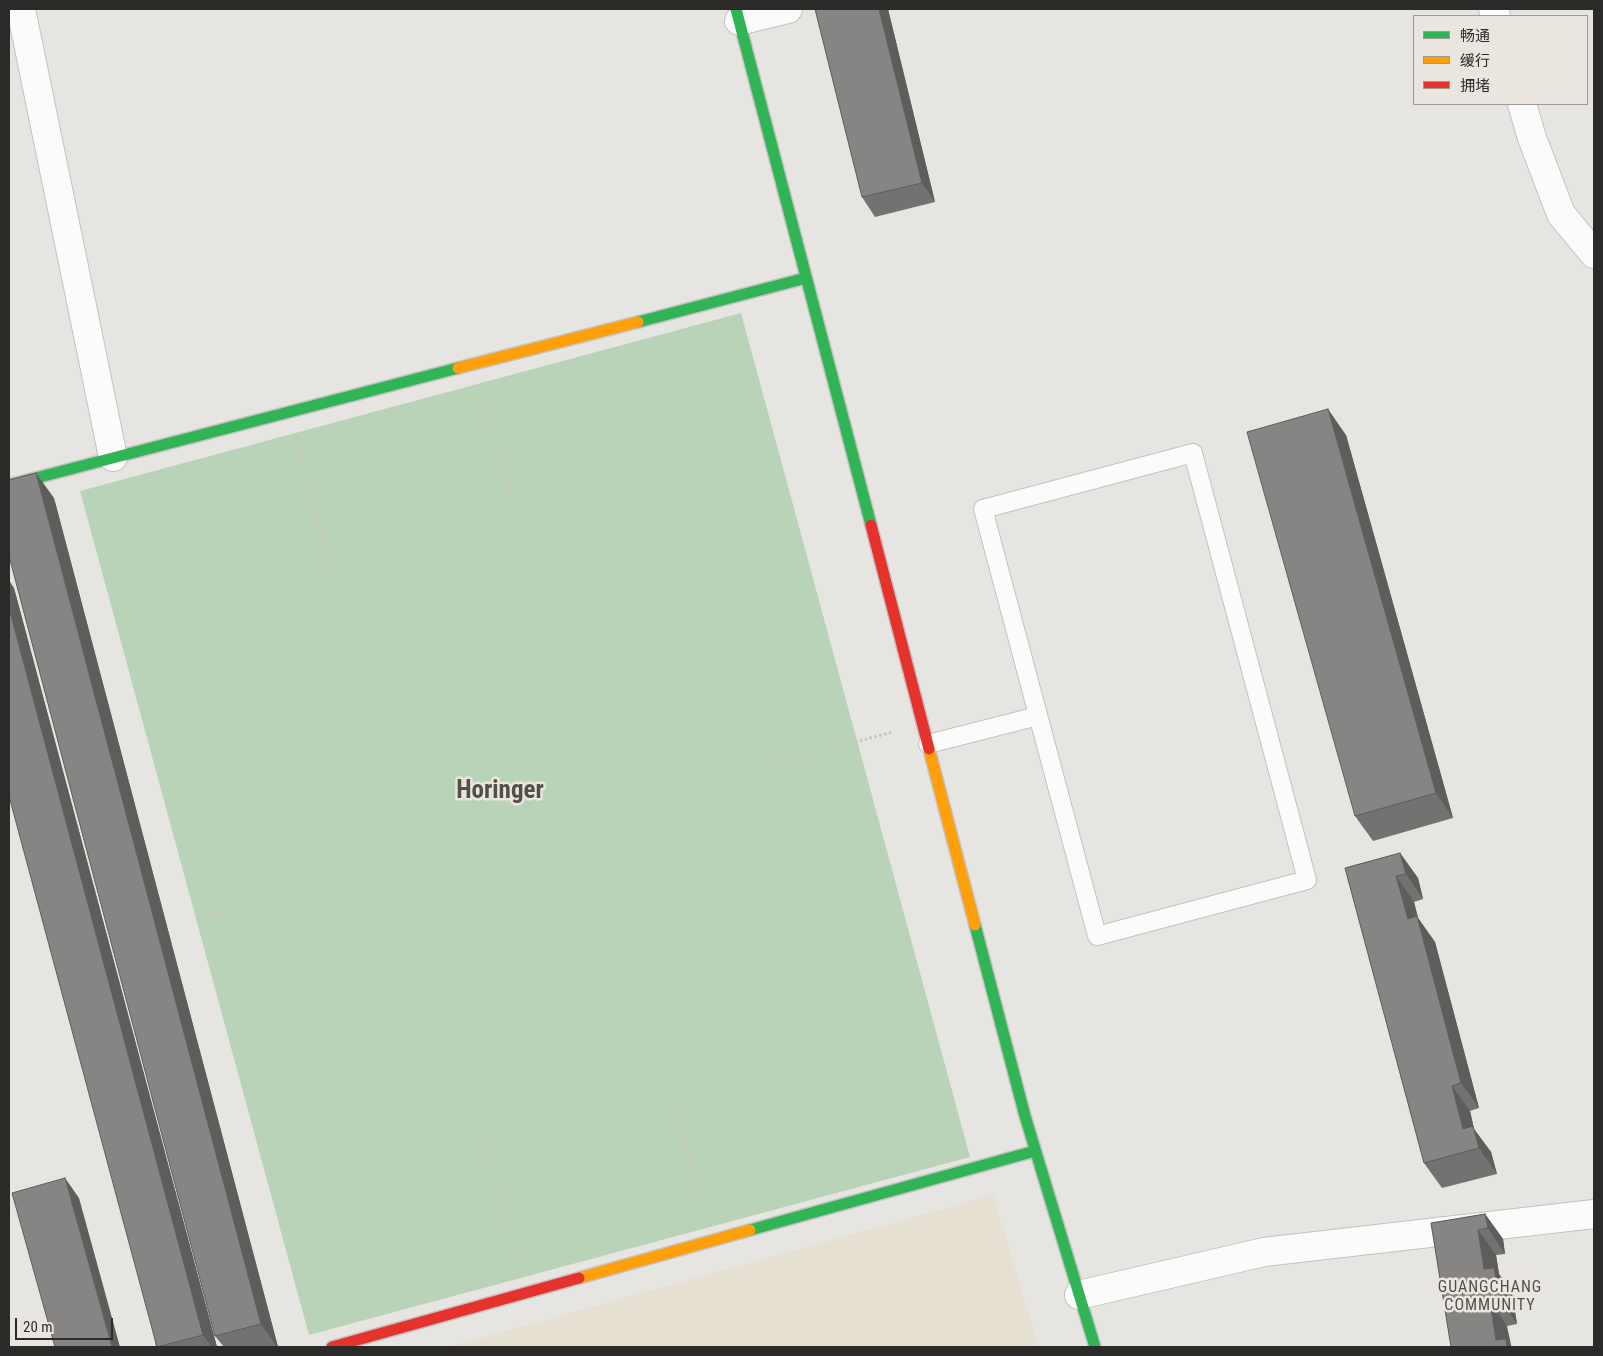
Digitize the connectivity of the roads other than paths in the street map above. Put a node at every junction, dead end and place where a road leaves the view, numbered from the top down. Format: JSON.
{"nodes":[{"id":1,"x":21,"y":9,"type":"edge"},
{"id":2,"x":788,"y":9,"type":"edge"},
{"id":3,"x":738,"y":15,"type":"edge"},
{"id":4,"x":1522,"y":105,"type":"edge"},
{"id":5,"x":1594,"y":254,"type":"edge"},
{"id":6,"x":806,"y":278,"type":"junction"},
{"id":7,"x":113,"y":458,"type":"junction"},
{"id":8,"x":9,"y":484,"type":"edge"},
{"id":9,"x":1038,"y":716,"type":"junction"},
{"id":10,"x":928,"y":744,"type":"junction"},
{"id":11,"x":1035,"y":1151,"type":"junction"},
{"id":12,"x":1594,"y":1214,"type":"edge"},
{"id":13,"x":1079,"y":1295,"type":"junction"},
{"id":14,"x":332,"y":1347,"type":"edge"},
{"id":15,"x":1094,"y":1347,"type":"edge"}],
"edges":[{"from":1,"to":7,"type":"street"},
{"from":2,"to":3,"type":"street"},
{"from":3,"to":6,"type":"street"},
{"from":4,"to":5,"type":"street"},
{"from":6,"to":7,"type":"street"},
{"from":6,"to":10,"type":"street"},
{"from":7,"to":8,"type":"street"},
{"from":9,"to":9,"type":"lane"},
{"from":9,"to":10,"type":"lane"},
{"from":10,"to":11,"type":"street"},
{"from":11,"to":13,"type":"street"},
{"from":11,"to":14,"type":"street"},
{"from":12,"to":13,"type":"street"},
{"from":13,"to":15,"type":"street"}]}
